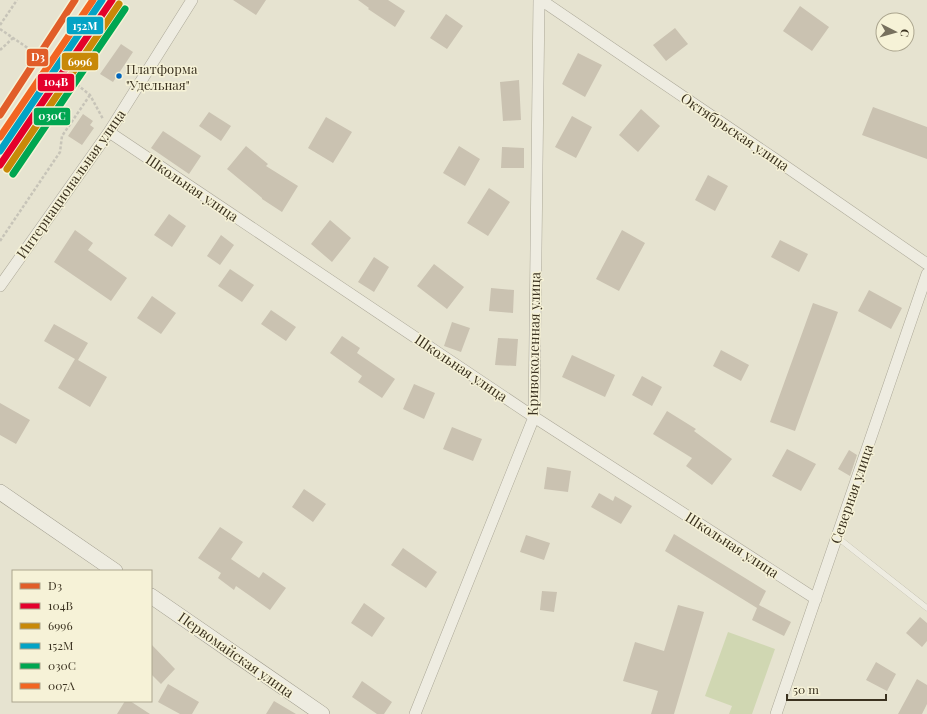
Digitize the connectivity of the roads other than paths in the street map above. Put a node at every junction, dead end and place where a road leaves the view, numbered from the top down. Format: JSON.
{"nodes":[{"id":1,"x":192,"y":0,"type":"edge"},
{"id":2,"x":540,"y":0,"type":"edge"},
{"id":3,"x":109,"y":132,"type":"junction"},
{"id":4,"x":927,"y":264,"type":"edge"},
{"id":5,"x":927,"y":274,"type":"edge"},
{"id":6,"x":0,"y":286,"type":"edge"},
{"id":7,"x":534,"y":418,"type":"junction"},
{"id":8,"x":0,"y":492,"type":"edge"},
{"id":9,"x":837,"y":536,"type":"junction"},
{"id":10,"x":114,"y":570,"type":"edge"},
{"id":11,"x":152,"y":597,"type":"edge"},
{"id":12,"x":816,"y":599,"type":"junction"},
{"id":13,"x":927,"y":608,"type":"edge"},
{"id":14,"x":322,"y":714,"type":"edge"},
{"id":15,"x":415,"y":714,"type":"edge"},
{"id":16,"x":776,"y":714,"type":"edge"}],
"edges":[{"from":1,"to":3,"type":"street","name":"Интернациональная улица"},
{"from":2,"to":4,"type":"street","name":"Октябрьская улица"},
{"from":2,"to":7,"type":"street","name":"Кривоколенная улица"},
{"from":3,"to":6,"type":"street","name":"Интернациональная улица"},
{"from":3,"to":7,"type":"street","name":"Школьная улица"},
{"from":5,"to":9,"type":"street","name":"Северная улица"},
{"from":7,"to":12,"type":"street","name":"Школьная улица"},
{"from":7,"to":15,"type":"street","name":"Кривоколенная улица"},
{"from":8,"to":10,"type":"main road"},
{"from":9,"to":12,"type":"street","name":"Северная улица"},
{"from":9,"to":13,"type":"lane"},
{"from":11,"to":14,"type":"main road","name":"Первомайская улица"},
{"from":12,"to":16,"type":"street","name":"Северная улица"}]}
